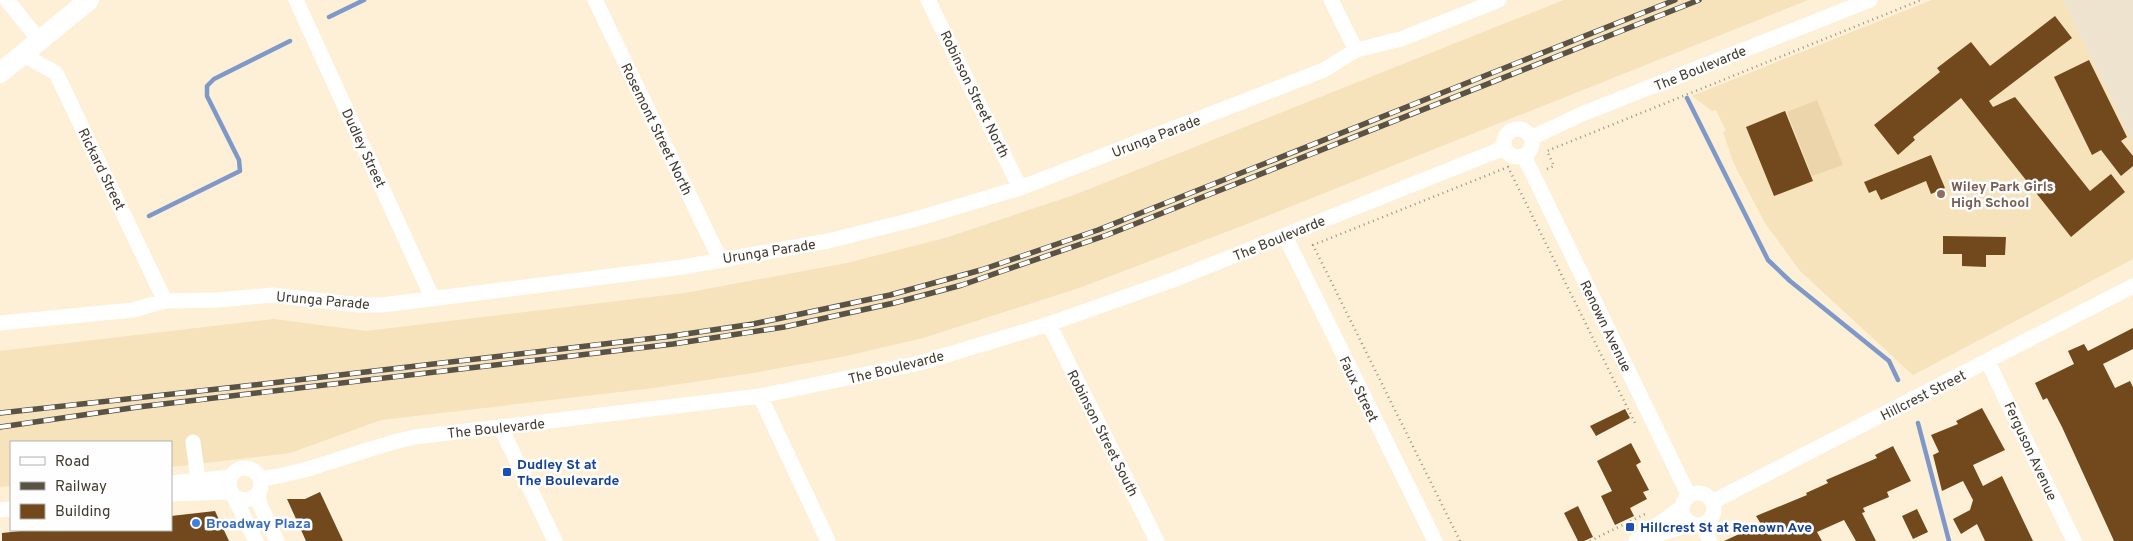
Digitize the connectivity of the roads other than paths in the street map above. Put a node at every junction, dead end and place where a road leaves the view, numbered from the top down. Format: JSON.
{"nodes":[{"id":1,"x":7,"y":0,"type":"edge"},
{"id":2,"x":89,"y":0,"type":"edge"},
{"id":3,"x":296,"y":0,"type":"edge"},
{"id":4,"x":595,"y":0,"type":"edge"},
{"id":5,"x":928,"y":0,"type":"edge"},
{"id":6,"x":1331,"y":0,"type":"edge"},
{"id":7,"x":1499,"y":0,"type":"edge"},
{"id":8,"x":1870,"y":0,"type":"edge"},
{"id":9,"x":39,"y":40,"type":"junction"},
{"id":10,"x":1356,"y":50,"type":"junction"},
{"id":11,"x":22,"y":54,"type":"junction"},
{"id":12,"x":0,"y":73,"type":"edge"},
{"id":13,"x":1531,"y":138,"type":"junction"},
{"id":14,"x":1504,"y":148,"type":"junction"},
{"id":15,"x":1524,"y":156,"type":"junction"},
{"id":16,"x":1020,"y":188,"type":"junction"},
{"id":17,"x":1285,"y":236,"type":"junction"},
{"id":18,"x":720,"y":259,"type":"junction"},
{"id":19,"x":2133,"y":286,"type":"edge"},
{"id":20,"x":432,"y":297,"type":"junction"},
{"id":21,"x":165,"y":300,"type":"junction"},
{"id":22,"x":0,"y":323,"type":"edge"},
{"id":23,"x":1049,"y":324,"type":"junction"},
{"id":24,"x":1988,"y":362,"type":"junction"},
{"id":25,"x":760,"y":396,"type":"junction"},
{"id":26,"x":501,"y":428,"type":"junction"},
{"id":27,"x":193,"y":442,"type":"dead end"},
{"id":28,"x":198,"y":479,"type":"junction"},
{"id":29,"x":172,"y":483,"type":"edge"},
{"id":30,"x":259,"y":486,"type":"junction"},
{"id":31,"x":231,"y":488,"type":"junction"},
{"id":32,"x":172,"y":494,"type":"edge"},
{"id":33,"x":1685,"y":502,"type":"junction"},
{"id":34,"x":1712,"y":502,"type":"junction"},
{"id":35,"x":1697,"y":524,"type":"junction"},
{"id":36,"x":256,"y":541,"type":"edge"},
{"id":37,"x":277,"y":541,"type":"edge"},
{"id":38,"x":555,"y":541,"type":"edge"},
{"id":39,"x":828,"y":541,"type":"edge"},
{"id":40,"x":1157,"y":541,"type":"edge"},
{"id":41,"x":1435,"y":541,"type":"edge"},
{"id":42,"x":1638,"y":541,"type":"edge"},
{"id":43,"x":1710,"y":541,"type":"edge"},
{"id":44,"x":2074,"y":541,"type":"edge"}],
"edges":[{"from":1,"to":9,"type":"street"},
{"from":2,"to":9,"type":"main road"},
{"from":3,"to":20,"type":"street","name":"Dudley Street"},
{"from":4,"to":18,"type":"street","name":"Rosemont Street North"},
{"from":5,"to":16,"type":"street","name":"Robinson Street North"},
{"from":6,"to":10,"type":"street"},
{"from":7,"to":10,"type":"street","name":"Urunga Parade"},
{"from":8,"to":13,"type":"street","name":"The Boulevarde"},
{"from":9,"to":11,"type":"main road"},
{"from":10,"to":16,"type":"street","name":"Urunga Parade"},
{"from":11,"to":12,"type":"main road"},
{"from":11,"to":21,"type":"street","name":"Rickard Street"},
{"from":13,"to":14,"type":"street"},
{"from":13,"to":15,"type":"street"},
{"from":14,"to":15,"type":"street"},
{"from":14,"to":17,"type":"street","name":"The Boulevarde"},
{"from":15,"to":33,"type":"street","name":"Renown Avenue"},
{"from":16,"to":18,"type":"street","name":"Urunga Parade"},
{"from":17,"to":23,"type":"street","name":"The Boulevarde"},
{"from":17,"to":41,"type":"street","name":"Faux Street"},
{"from":18,"to":20,"type":"street","name":"Urunga Parade"},
{"from":19,"to":24,"type":"street","name":"Hillcrest Street"},
{"from":20,"to":21,"type":"street","name":"Urunga Parade"},
{"from":21,"to":22,"type":"street","name":"Urunga Parade"},
{"from":23,"to":25,"type":"street","name":"The Boulevarde"},
{"from":23,"to":40,"type":"street","name":"Robinson Street South"},
{"from":24,"to":34,"type":"street","name":"Hillcrest Street"},
{"from":24,"to":44,"type":"street","name":"Ferguson Avenue"},
{"from":25,"to":26,"type":"street","name":"The Boulevarde"},
{"from":25,"to":39,"type":"street"},
{"from":26,"to":30,"type":"street","name":"The Boulevarde"},
{"from":26,"to":38,"type":"street"},
{"from":27,"to":28,"type":"street"},
{"from":28,"to":29,"type":"street","name":"The Boulevarde"},
{"from":28,"to":31,"type":"street","name":"The Boulevarde"},
{"from":30,"to":31,"type":"street","name":"The Boulevarde"},
{"from":30,"to":31,"type":"street","name":"The Boulevarde"},
{"from":30,"to":37,"type":"street"},
{"from":31,"to":32,"type":"street","name":"The Boulevarde"},
{"from":31,"to":36,"type":"street"},
{"from":33,"to":34,"type":"street"},
{"from":33,"to":35,"type":"street"},
{"from":33,"to":42,"type":"street"},
{"from":34,"to":35,"type":"street"},
{"from":35,"to":42,"type":"street"},
{"from":35,"to":43,"type":"street"}]}
